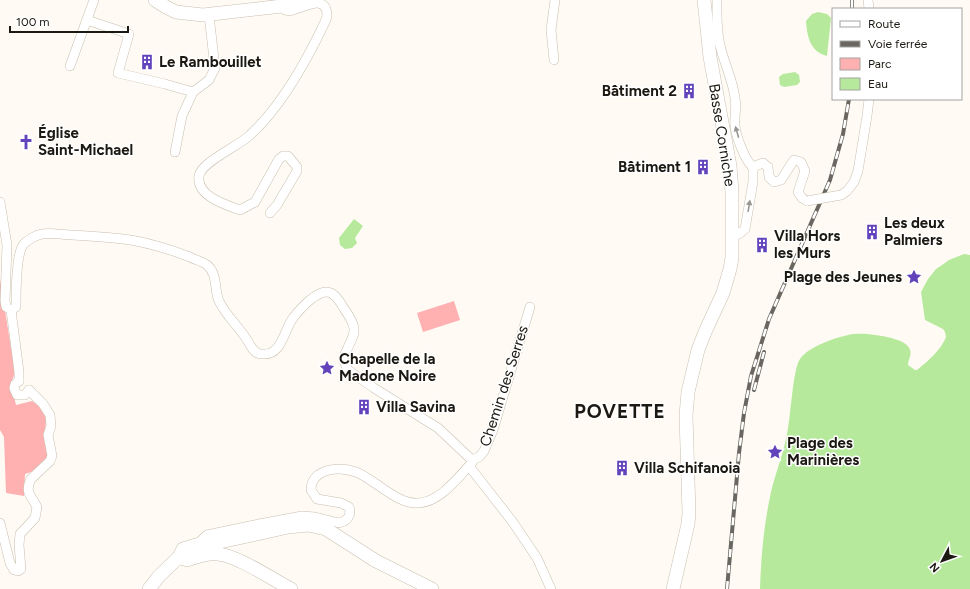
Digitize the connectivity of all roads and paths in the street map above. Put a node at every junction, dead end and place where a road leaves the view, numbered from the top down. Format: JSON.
{"nodes":[{"id":1,"x":94,"y":0,"type":"edge"},
{"id":2,"x":155,"y":0,"type":"edge"},
{"id":3,"x":302,"y":0,"type":"edge"},
{"id":4,"x":555,"y":0,"type":"edge"},
{"id":5,"x":704,"y":0,"type":"edge"},
{"id":6,"x":717,"y":0,"type":"edge"},
{"id":7,"x":282,"y":6,"type":"junction"},
{"id":8,"x":209,"y":15,"type":"junction"},
{"id":9,"x":87,"y":20,"type":"junction"},
{"id":10,"x":554,"y":60,"type":"dead end"},
{"id":11,"x":70,"y":66,"type":"dead end"},
{"id":12,"x":193,"y":92,"type":"junction"},
{"id":13,"x":869,"y":100,"type":"edge"},
{"id":14,"x":175,"y":152,"type":"dead end"},
{"id":15,"x":753,"y":167,"type":"junction"},
{"id":16,"x":0,"y":202,"type":"edge"},
{"id":17,"x":270,"y":213,"type":"dead end"},
{"id":18,"x":732,"y":236,"type":"junction"},
{"id":19,"x":530,"y":307,"type":"dead end"},
{"id":20,"x":11,"y":310,"type":"junction"},
{"id":21,"x":19,"y":381,"type":"junction"},
{"id":22,"x":29,"y":390,"type":"junction"},
{"id":23,"x":470,"y":463,"type":"junction"},
{"id":24,"x":0,"y":523,"type":"edge"},
{"id":25,"x":196,"y":545,"type":"junction"},
{"id":26,"x":180,"y":557,"type":"junction"},
{"id":27,"x":149,"y":589,"type":"edge"},
{"id":28,"x":291,"y":589,"type":"edge"},
{"id":29,"x":432,"y":589,"type":"edge"},
{"id":30,"x":551,"y":589,"type":"edge"},
{"id":31,"x":672,"y":589,"type":"edge"}],
"edges":[{"from":1,"to":9,"type":"street"},
{"from":2,"to":8,"type":"main road"},
{"from":3,"to":7,"type":"main road"},
{"from":4,"to":10,"type":"street"},
{"from":5,"to":18,"type":"main road","name":"Basse Corniche"},
{"from":15,"to":6,"type":"street","one_way":true},
{"from":7,"to":8,"type":"main road"},
{"from":7,"to":17,"type":"street"},
{"from":8,"to":12,"type":"street"},
{"from":9,"to":11,"type":"street"},
{"from":9,"to":12,"type":"street"},
{"from":12,"to":14,"type":"street"},
{"from":13,"to":15,"type":"street","bridge":true},
{"from":18,"to":15,"type":"street","one_way":true},
{"from":16,"to":20,"type":"street"},
{"from":18,"to":31,"type":"main road","name":"Basse Corniche"},
{"from":19,"to":23,"type":"street","name":"Chemin des Serres"},
{"from":20,"to":21,"type":"street"},
{"from":20,"to":23,"type":"street"},
{"from":21,"to":22,"type":"street"},
{"from":21,"to":22,"type":"street"},
{"from":22,"to":24,"type":"street"},
{"from":23,"to":25,"type":"street","name":"Chemin des Serres"},
{"from":23,"to":30,"type":"street"},
{"from":25,"to":26,"type":"main road"},
{"from":25,"to":29,"type":"main road"},
{"from":26,"to":27,"type":"main road"},
{"from":26,"to":28,"type":"main road"}]}
